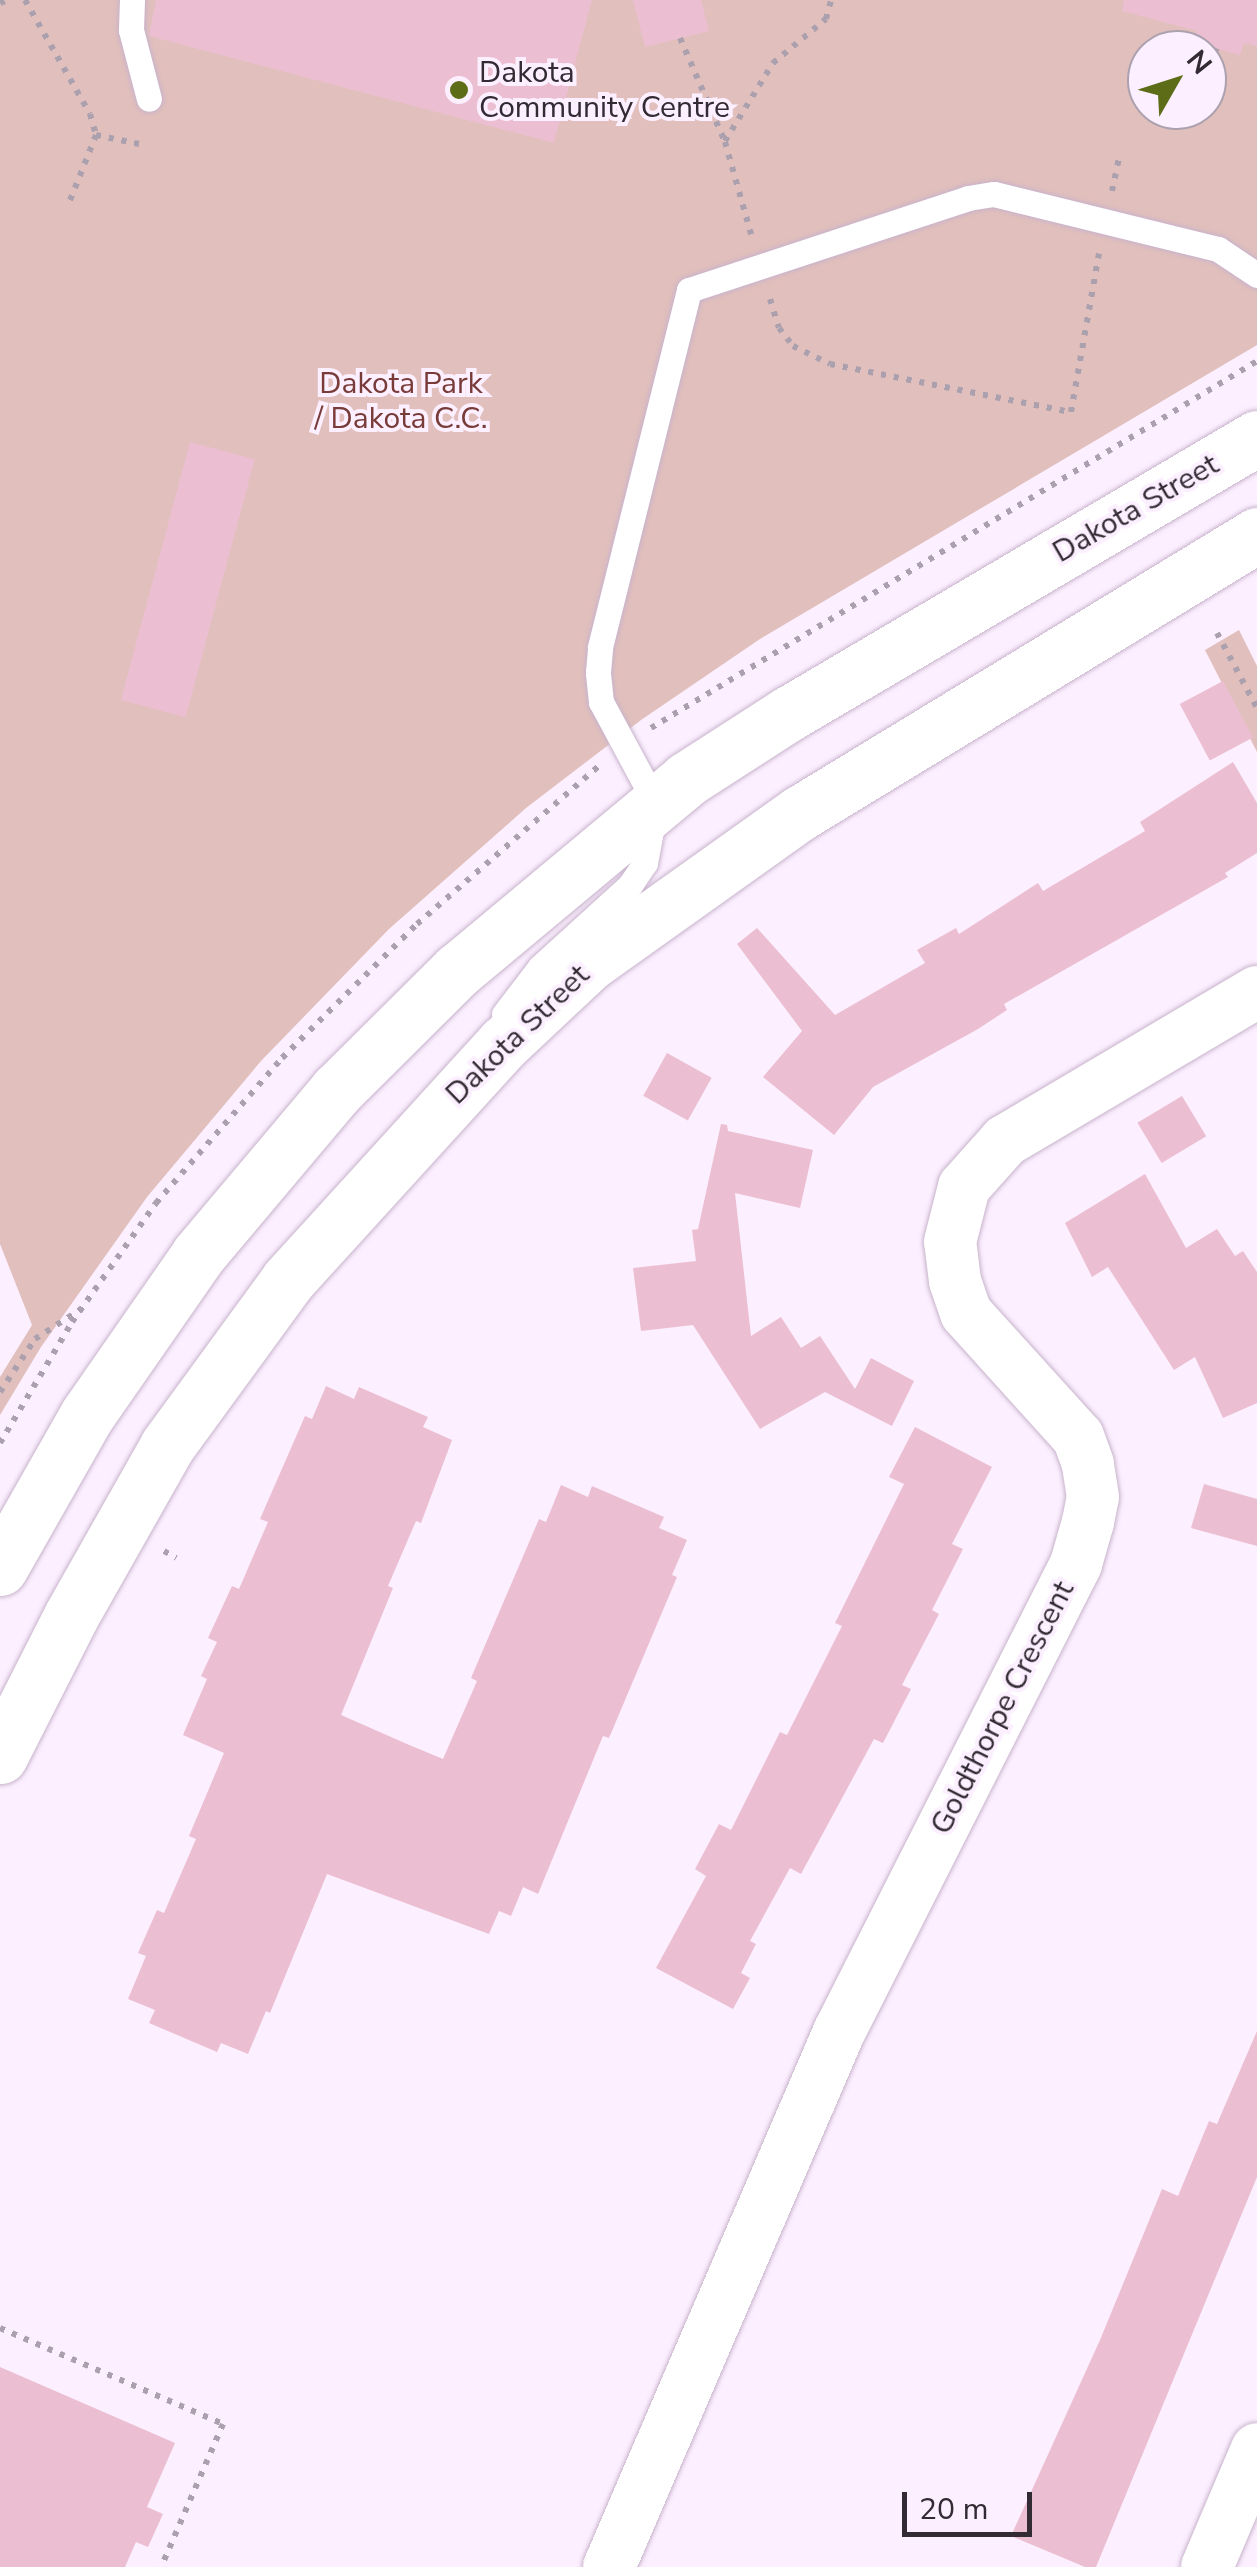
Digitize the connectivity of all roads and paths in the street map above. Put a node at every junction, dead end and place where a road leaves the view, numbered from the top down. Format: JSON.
{"nodes":[{"id":1,"x":8,"y":0,"type":"edge"},
{"id":2,"x":25,"y":0,"type":"edge"},
{"id":3,"x":132,"y":0,"type":"edge"},
{"id":4,"x":831,"y":0,"type":"edge"},
{"id":5,"x":0,"y":3,"type":"edge"},
{"id":6,"x":149,"y":99,"type":"dead end"},
{"id":7,"x":96,"y":135,"type":"junction"},
{"id":8,"x":725,"y":142,"type":"dead end"},
{"id":9,"x":139,"y":144,"type":"dead end"},
{"id":10,"x":1119,"y":158,"type":"dead end"},
{"id":11,"x":69,"y":203,"type":"dead end"},
{"id":12,"x":1105,"y":221,"type":"junction"},
{"id":13,"x":1257,"y":275,"type":"edge"},
{"id":14,"x":1071,"y":412,"type":"dead end"},
{"id":15,"x":1257,"y":438,"type":"edge"},
{"id":16,"x":1257,"y":536,"type":"edge"},
{"id":17,"x":1217,"y":634,"type":"dead end"},
{"id":18,"x":1257,"y":708,"type":"edge"},
{"id":19,"x":656,"y":804,"type":"junction"},
{"id":20,"x":1257,"y":992,"type":"edge"},
{"id":21,"x":488,"y":1060,"type":"junction"},
{"id":22,"x":0,"y":1392,"type":"edge"},
{"id":23,"x":0,"y":1443,"type":"edge"},
{"id":24,"x":0,"y":1568,"type":"edge"},
{"id":25,"x":0,"y":1756,"type":"edge"},
{"id":26,"x":0,"y":2328,"type":"edge"},
{"id":27,"x":1257,"y":2449,"type":"edge"},
{"id":28,"x":161,"y":2567,"type":"edge"},
{"id":29,"x":609,"y":2567,"type":"edge"},
{"id":30,"x":1206,"y":2567,"type":"edge"}],
"edges":[{"from":1,"to":5,"type":"path"},
{"from":2,"to":7,"type":"path"},
{"from":3,"to":6,"type":"lane"},
{"from":4,"to":8,"type":"path"},
{"from":7,"to":9,"type":"path"},
{"from":7,"to":11,"type":"path"},
{"from":10,"to":12,"type":"path"},
{"from":12,"to":13,"type":"lane"},
{"from":12,"to":14,"type":"path"},
{"from":12,"to":19,"type":"lane"},
{"from":15,"to":19,"type":"main road","name":"Dakota Street"},
{"from":16,"to":21,"type":"main road","name":"Dakota Street"},
{"from":17,"to":18,"type":"path"},
{"from":19,"to":21,"type":"lane"},
{"from":19,"to":24,"type":"main road","name":"Dakota Street"},
{"from":20,"to":29,"type":"street","name":"Goldthorpe Crescent"},
{"from":21,"to":25,"type":"main road","name":"Dakota Street"},
{"from":22,"to":23,"type":"path"},
{"from":26,"to":28,"type":"path"},
{"from":27,"to":30,"type":"street"}]}
